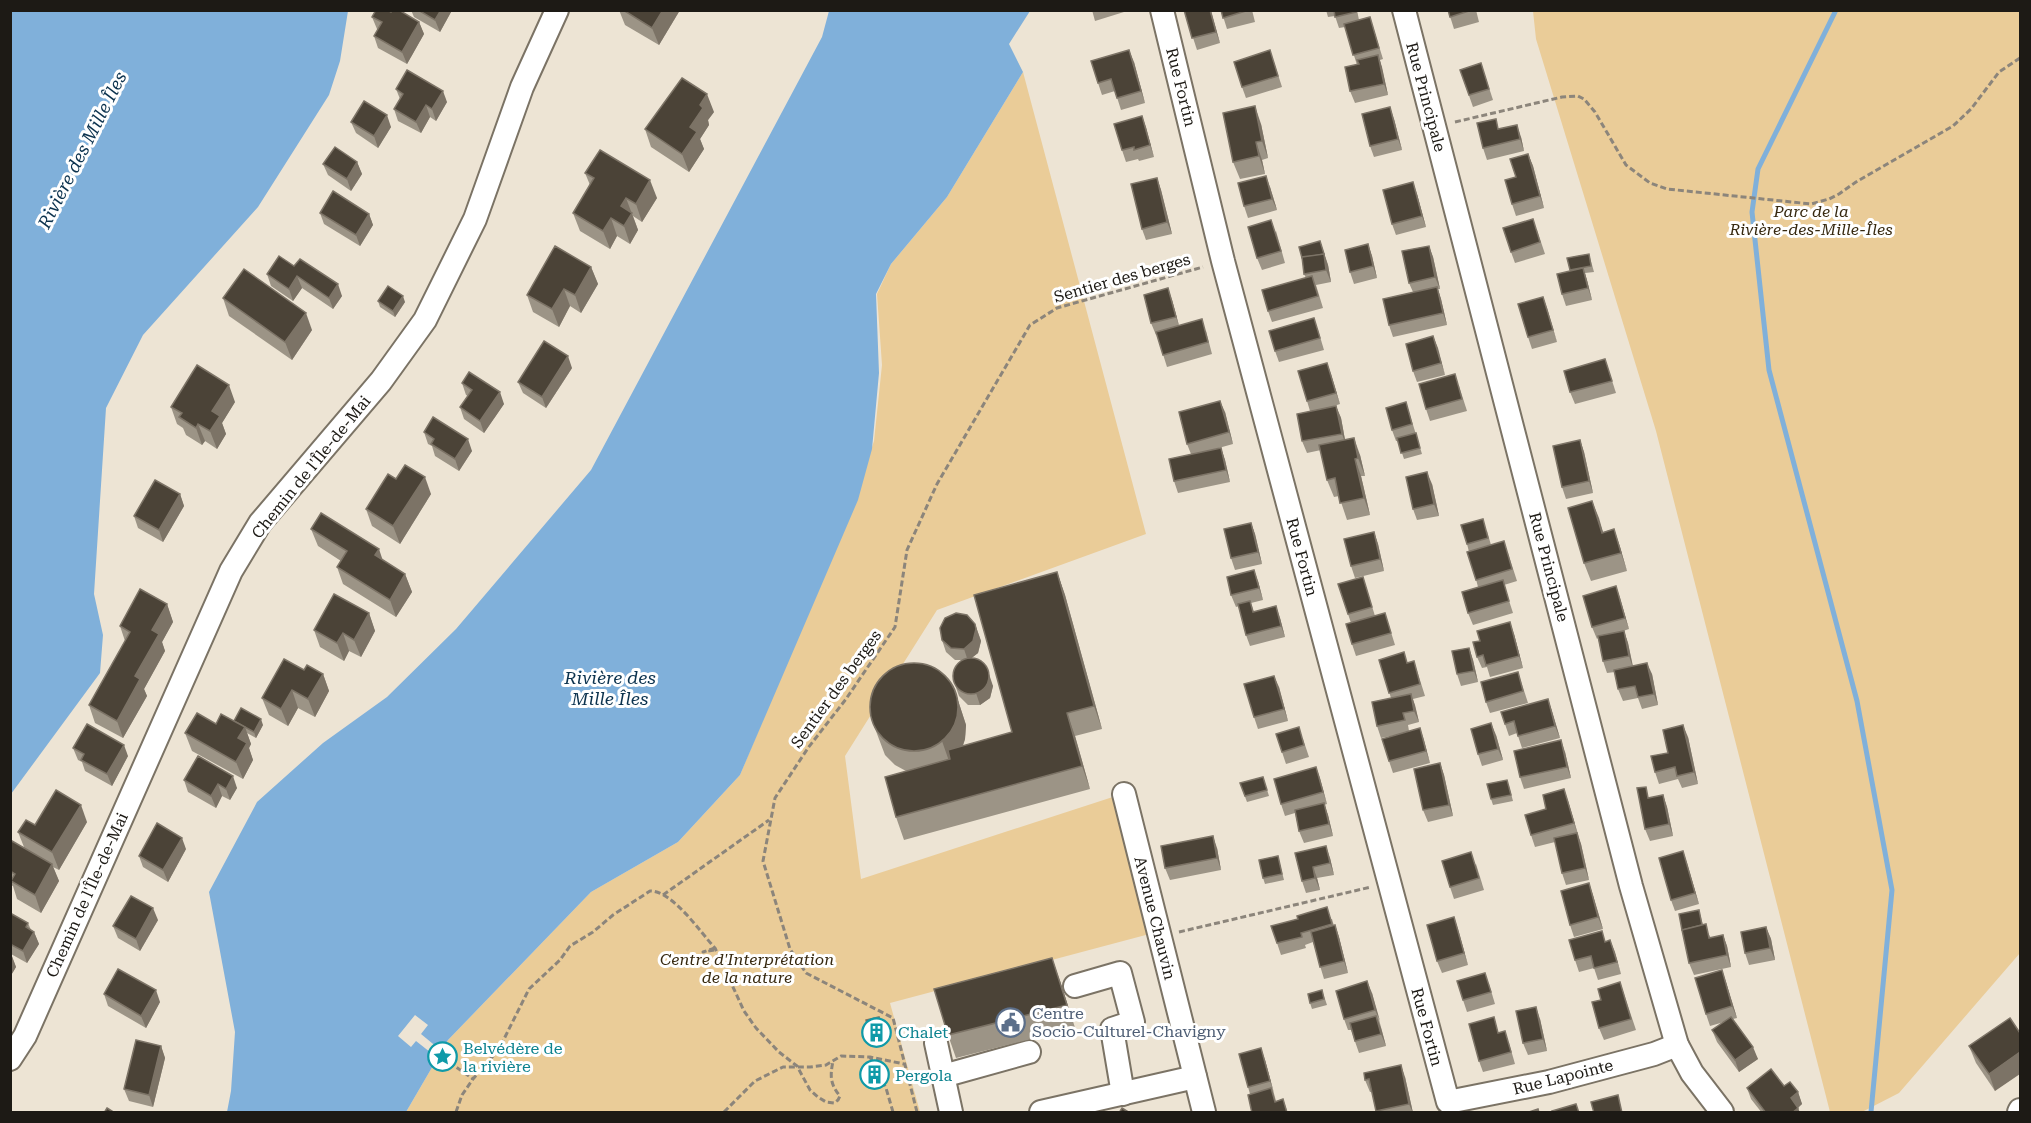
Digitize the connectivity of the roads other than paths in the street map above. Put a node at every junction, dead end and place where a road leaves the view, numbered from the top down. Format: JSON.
{"nodes":[{"id":1,"x":557,"y":10,"type":"edge"},
{"id":2,"x":1162,"y":10,"type":"edge"},
{"id":3,"x":1404,"y":10,"type":"edge"},
{"id":4,"x":1124,"y":794,"type":"dead end"},
{"id":5,"x":1075,"y":986,"type":"dead end"},
{"id":6,"x":936,"y":1043,"type":"dead end"},
{"id":7,"x":1677,"y":1045,"type":"junction"},
{"id":8,"x":1029,"y":1052,"type":"dead end"},
{"id":9,"x":10,"y":1059,"type":"edge"},
{"id":10,"x":943,"y":1076,"type":"junction"},
{"id":11,"x":1195,"y":1077,"type":"junction"},
{"id":12,"x":1123,"y":1094,"type":"junction"},
{"id":13,"x":1448,"y":1102,"type":"joint"},
{"id":14,"x":951,"y":1113,"type":"edge"},
{"id":15,"x":1041,"y":1113,"type":"edge"},
{"id":16,"x":1204,"y":1113,"type":"edge"},
{"id":17,"x":1722,"y":1113,"type":"edge"}],
"edges":[{"from":1,"to":9,"type":"street","name":"Chemin de l'Île-de-Mai"},
{"from":2,"to":13,"type":"street","name":"Rue Fortin"},
{"from":3,"to":7,"type":"street","name":"Rue Principale"},
{"from":4,"to":11,"type":"street","name":"Avenue Chauvin"},
{"from":5,"to":12,"type":"street"},
{"from":6,"to":10,"type":"street"},
{"from":7,"to":13,"type":"street","name":"Rue Lapointe"},
{"from":7,"to":17,"type":"street","name":"Rue Principale"},
{"from":8,"to":10,"type":"street"},
{"from":10,"to":14,"type":"street"},
{"from":11,"to":12,"type":"street"},
{"from":11,"to":16,"type":"street","name":"Avenue Chauvin"},
{"from":12,"to":15,"type":"street"}]}
